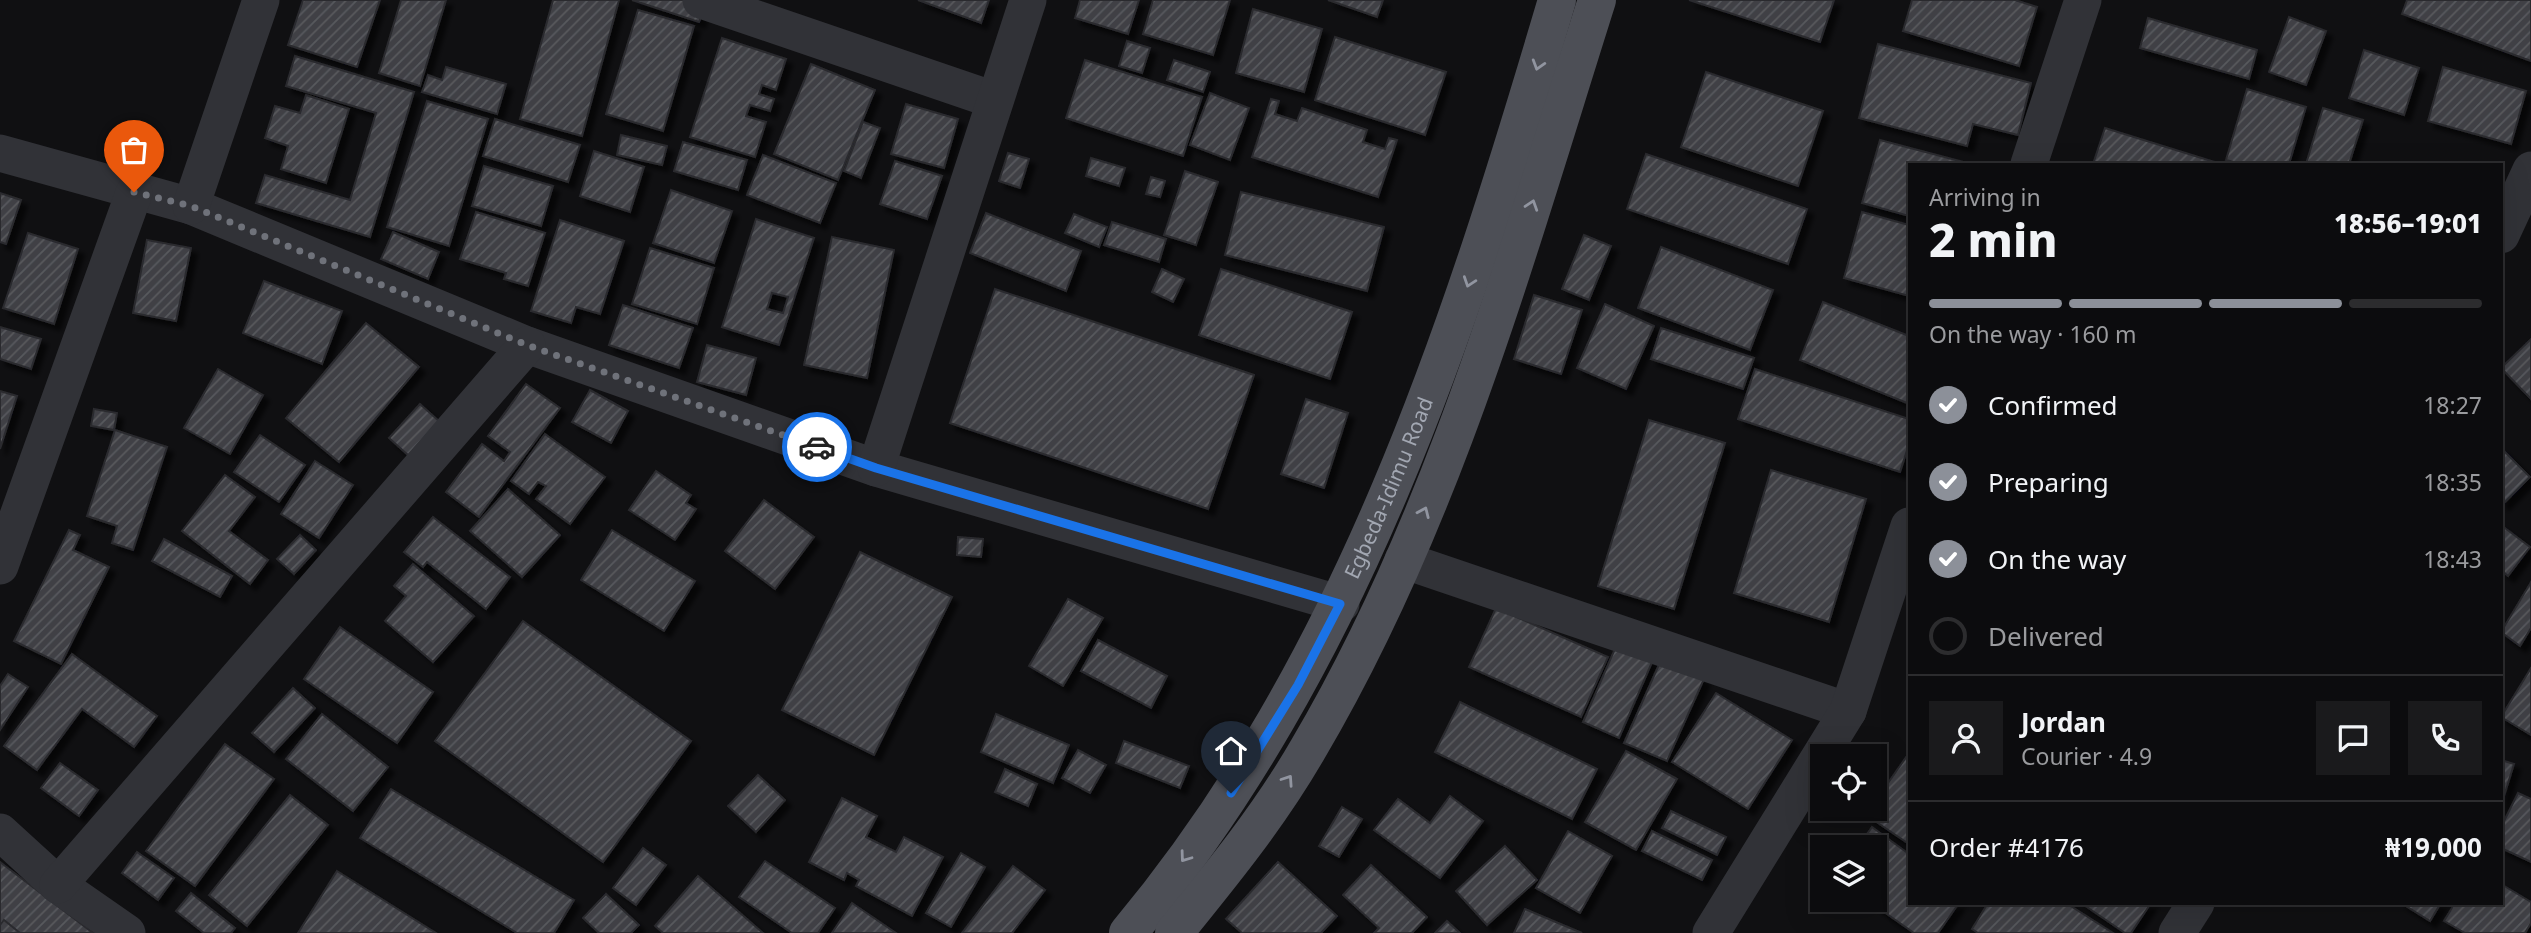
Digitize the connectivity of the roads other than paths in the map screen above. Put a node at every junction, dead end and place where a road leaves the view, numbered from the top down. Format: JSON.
{"nodes":[{"id":1,"x":261,"y":0,"type":"edge"},
{"id":2,"x":701,"y":0,"type":"edge"},
{"id":3,"x":1028,"y":0,"type":"edge"},
{"id":4,"x":1557,"y":0,"type":"edge"},
{"id":5,"x":1597,"y":0,"type":"edge"},
{"id":6,"x":2083,"y":0,"type":"edge"},
{"id":7,"x":994,"y":100,"type":"junction"},
{"id":8,"x":0,"y":153,"type":"edge"},
{"id":9,"x":2029,"y":163,"type":"edge"},
{"id":10,"x":2531,"y":170,"type":"edge"},
{"id":11,"x":134,"y":192,"type":"junction"},
{"id":12,"x":191,"y":206,"type":"junction"},
{"id":13,"x":2503,"y":231,"type":"edge"},
{"id":14,"x":527,"y":345,"type":"junction"},
{"id":15,"x":876,"y":468,"type":"junction"},
{"id":16,"x":1908,"y":529,"type":"edge"},
{"id":17,"x":1403,"y":560,"type":"junction"},
{"id":18,"x":0,"y":566,"type":"edge"},
{"id":19,"x":1340,"y":604,"type":"junction"},
{"id":20,"x":1848,"y":711,"type":"junction"},
{"id":21,"x":0,"y":832,"type":"edge"},
{"id":22,"x":58,"y":885,"type":"junction"},
{"id":23,"x":2195,"y":905,"type":"edge"},
{"id":24,"x":127,"y":933,"type":"edge"},
{"id":25,"x":1128,"y":933,"type":"edge"},
{"id":26,"x":1174,"y":933,"type":"edge"},
{"id":27,"x":1711,"y":933,"type":"edge"},
{"id":28,"x":2177,"y":933,"type":"edge"}],
"edges":[{"from":1,"to":12,"type":"street"},
{"from":2,"to":7,"type":"street"},
{"from":3,"to":7,"type":"street"},
{"from":4,"to":19,"type":"main road","name":"Egbeda-Idimu Road","one_way":true},
{"from":17,"to":5,"type":"main road","name":"Egbeda-Idimu Road","one_way":true},
{"from":6,"to":9,"type":"street"},
{"from":7,"to":15,"type":"street"},
{"from":8,"to":11,"type":"street"},
{"from":10,"to":13,"type":"street"},
{"from":11,"to":12,"type":"street"},
{"from":11,"to":18,"type":"street"},
{"from":12,"to":14,"type":"street"},
{"from":14,"to":15,"type":"street"},
{"from":14,"to":22,"type":"street"},
{"from":15,"to":19,"type":"street"},
{"from":16,"to":20,"type":"street"},
{"from":17,"to":20,"type":"street"},
{"from":26,"to":17,"type":"main road","name":"Egbeda-Idimu Road","one_way":true},
{"from":19,"to":25,"type":"main road","name":"Egbeda-Idimu Road","one_way":true},
{"from":20,"to":27,"type":"street"},
{"from":21,"to":22,"type":"street"},
{"from":22,"to":24,"type":"street"},
{"from":23,"to":28,"type":"street"}]}
